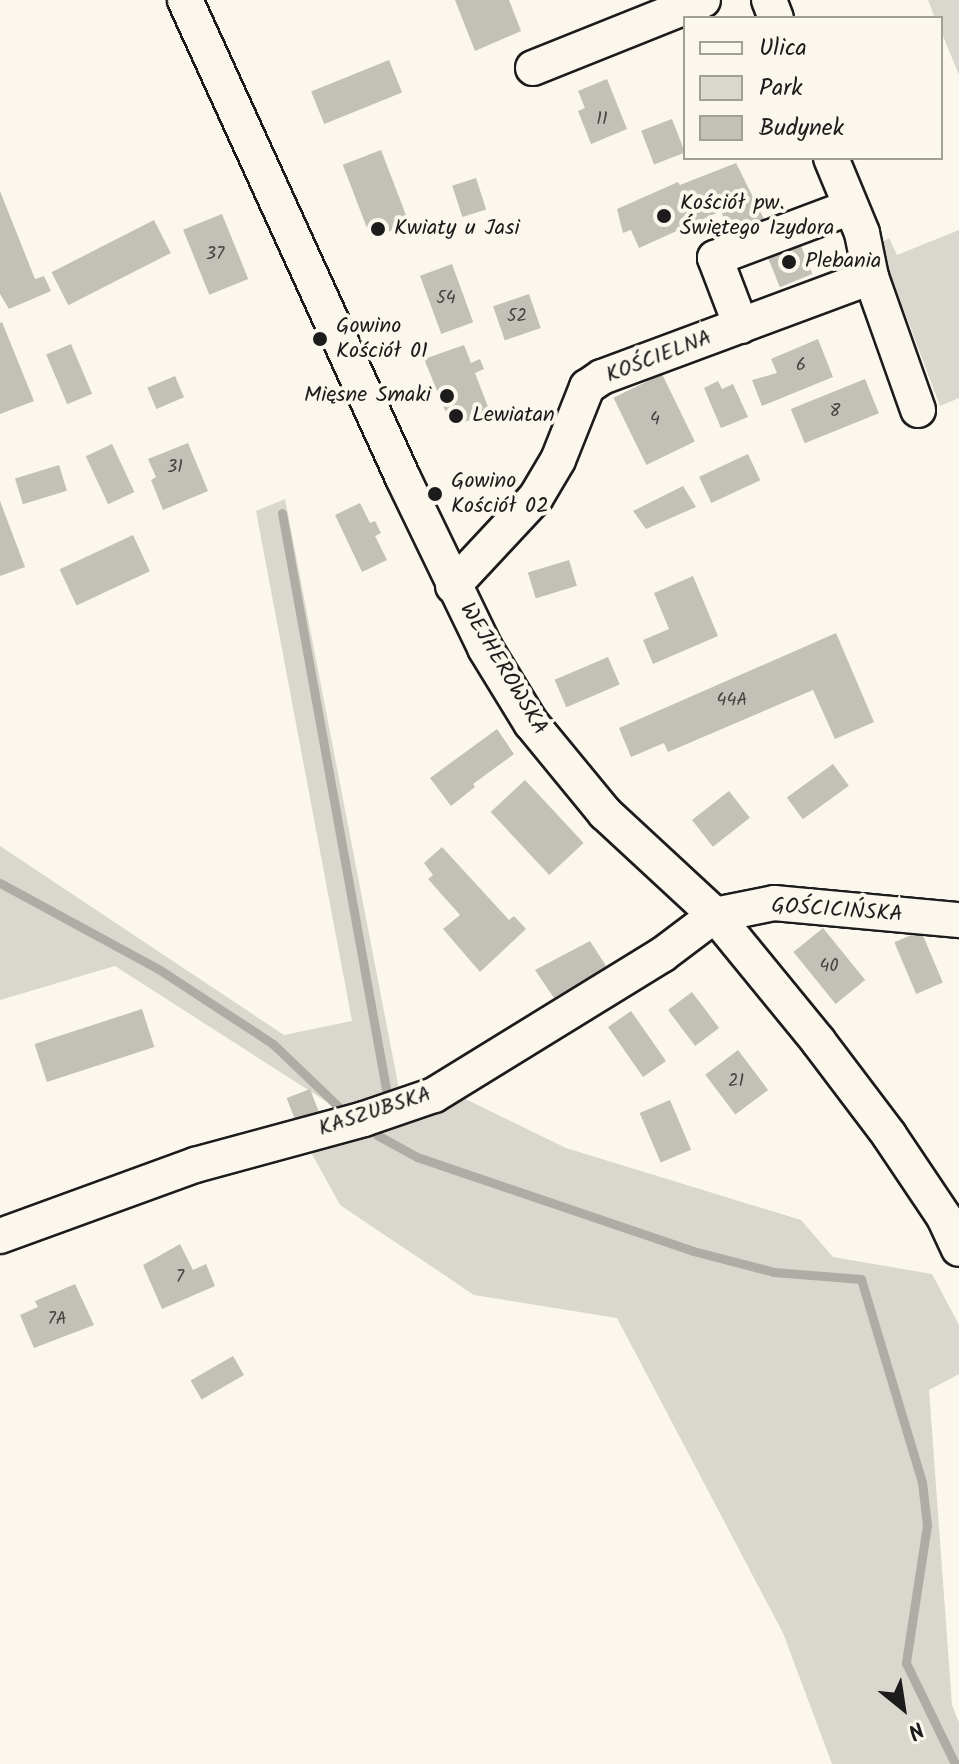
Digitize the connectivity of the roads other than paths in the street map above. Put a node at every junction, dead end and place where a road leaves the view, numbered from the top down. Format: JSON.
{"nodes":[{"id":1,"x":185,"y":0,"type":"edge"},
{"id":2,"x":703,"y":0,"type":"edge"},
{"id":3,"x":533,"y":68,"type":"dead end"},
{"id":4,"x":832,"y":160,"type":"edge"},
{"id":5,"x":851,"y":207,"type":"junction"},
{"id":6,"x":871,"y":277,"type":"junction"},
{"id":7,"x":741,"y":326,"type":"junction"},
{"id":8,"x":918,"y":410,"type":"dead end"},
{"id":9,"x":453,"y":586,"type":"junction"},
{"id":10,"x":715,"y":915,"type":"junction"},
{"id":11,"x":959,"y":920,"type":"edge"},
{"id":12,"x":0,"y":1236,"type":"edge"},
{"id":13,"x":959,"y":1249,"type":"edge"}],
"edges":[{"from":1,"to":9,"type":"street","name":"WEJHEROWSKA"},
{"from":2,"to":3,"type":"street"},
{"from":4,"to":5,"type":"street"},
{"from":5,"to":6,"type":"street"},
{"from":5,"to":7,"type":"street"},
{"from":6,"to":7,"type":"street","name":"KOŚCIELNA"},
{"from":6,"to":8,"type":"street"},
{"from":7,"to":9,"type":"street","name":"KOŚCIELNA"},
{"from":9,"to":10,"type":"street","name":"WEJHEROWSKA"},
{"from":10,"to":11,"type":"street","name":"GOŚCICIŃSKA"},
{"from":10,"to":12,"type":"street","name":"KASZUBSKA"},
{"from":10,"to":13,"type":"street","name":"WEJHEROWSKA"}]}
